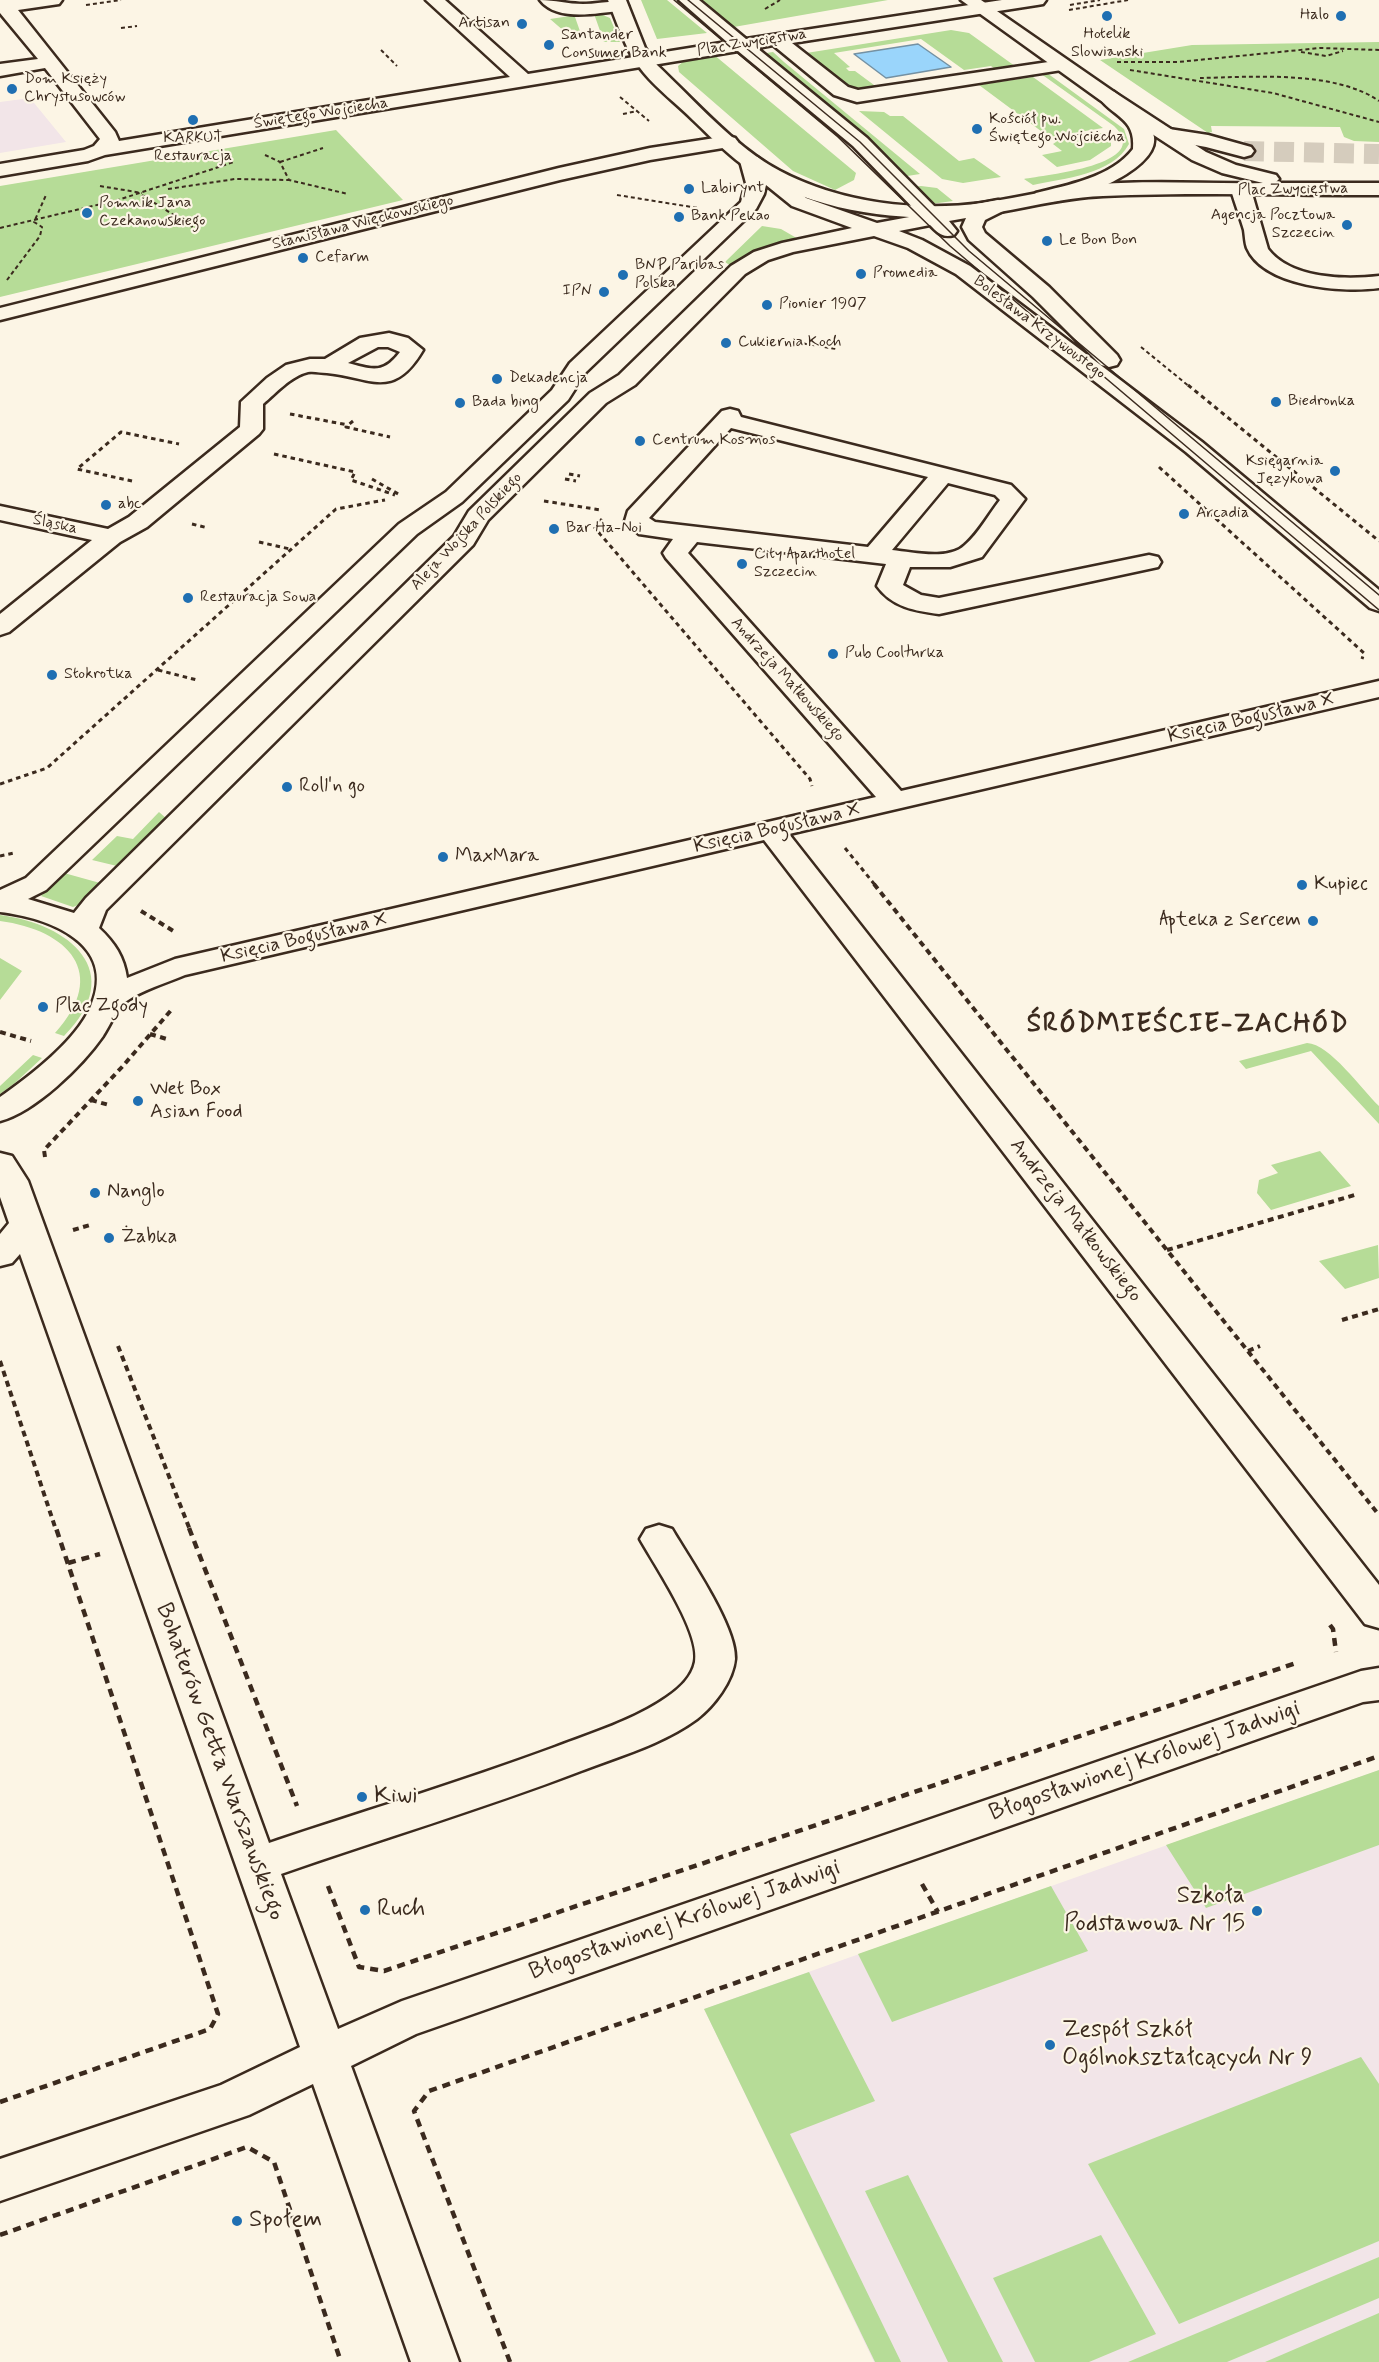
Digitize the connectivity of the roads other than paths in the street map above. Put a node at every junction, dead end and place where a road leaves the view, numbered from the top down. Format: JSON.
{"nodes":[{"id":1,"x":53,"y":0,"type":"edge"},
{"id":2,"x":435,"y":0,"type":"edge"},
{"id":3,"x":549,"y":0,"type":"edge"},
{"id":4,"x":674,"y":0,"type":"edge"},
{"id":5,"x":1037,"y":0,"type":"edge"},
{"id":6,"x":691,"y":2,"type":"edge"},
{"id":7,"x":618,"y":3,"type":"edge"},
{"id":8,"x":976,"y":4,"type":"edge"},
{"id":9,"x":3,"y":5,"type":"edge"},
{"id":10,"x":776,"y":39,"type":"junction"},
{"id":11,"x":736,"y":45,"type":"junction"},
{"id":12,"x":643,"y":60,"type":"junction"},
{"id":13,"x":50,"y":62,"type":"junction"},
{"id":14,"x":1062,"y":65,"type":"junction"},
{"id":15,"x":0,"y":70,"type":"edge"},
{"id":16,"x":524,"y":80,"type":"junction"},
{"id":17,"x":1107,"y":96,"type":"junction"},
{"id":18,"x":1169,"y":135,"type":"junction"},
{"id":19,"x":728,"y":142,"type":"junction"},
{"id":20,"x":100,"y":150,"type":"junction"},
{"id":21,"x":1244,"y":151,"type":"tunnel mouth"},
{"id":22,"x":750,"y":161,"type":"junction"},
{"id":23,"x":0,"y":170,"type":"edge"},
{"id":24,"x":1374,"y":189,"type":"edge"},
{"id":25,"x":1241,"y":190,"type":"junction"},
{"id":26,"x":1041,"y":197,"type":"junction"},
{"id":27,"x":1000,"y":206,"type":"junction"},
{"id":28,"x":924,"y":216,"type":"junction"},
{"id":29,"x":873,"y":230,"type":"junction"},
{"id":30,"x":1379,"y":282,"type":"edge"},
{"id":31,"x":0,"y":314,"type":"edge"},
{"id":32,"x":328,"y":367,"type":"dead end"},
{"id":33,"x":1108,"y":380,"type":"junction"},
{"id":34,"x":1157,"y":408,"type":"junction"},
{"id":35,"x":1194,"y":447,"type":"junction"},
{"id":36,"x":944,"y":474,"type":"junction"},
{"id":37,"x":0,"y":513,"type":"edge"},
{"id":38,"x":691,"y":534,"type":"junction"},
{"id":39,"x":111,"y":537,"type":"junction"},
{"id":40,"x":874,"y":555,"type":"junction"},
{"id":41,"x":901,"y":558,"type":"junction"},
{"id":42,"x":1149,"y":562,"type":"dead end"},
{"id":43,"x":1379,"y":603,"type":"edge"},
{"id":44,"x":0,"y":627,"type":"edge"},
{"id":45,"x":1379,"y":689,"type":"edge"},
{"id":46,"x":895,"y":801,"type":"junction"},
{"id":47,"x":771,"y":830,"type":"junction"},
{"id":48,"x":0,"y":902,"type":"edge"},
{"id":49,"x":94,"y":941,"type":"junction"},
{"id":50,"x":175,"y":968,"type":"junction"},
{"id":51,"x":110,"y":997,"type":"junction"},
{"id":52,"x":0,"y":1111,"type":"edge"},
{"id":53,"x":0,"y":1164,"type":"edge"},
{"id":54,"x":27,"y":1225,"type":"junction"},
{"id":55,"x":0,"y":1255,"type":"edge"},
{"id":56,"x":659,"y":1539,"type":"dead end"},
{"id":57,"x":1379,"y":1613,"type":"edge"},
{"id":58,"x":1370,"y":1685,"type":"edge"},
{"id":59,"x":256,"y":1865,"type":"junction"},
{"id":60,"x":326,"y":2058,"type":"junction"},
{"id":61,"x":0,"y":2180,"type":"edge"},
{"id":62,"x":435,"y":2362,"type":"edge"}],
"edges":[{"from":1,"to":9,"type":"street"},
{"from":2,"to":16,"type":"street"},
{"from":3,"to":7,"type":"street","name":"Plac Zwycięstwa"},
{"from":4,"to":11,"type":"street"},
{"from":5,"to":8,"type":"street"},
{"from":6,"to":11,"type":"street"},
{"from":7,"to":12,"type":"street","name":"Plac Zwycięstwa"},
{"from":8,"to":10,"type":"street","name":"Plac Zwycięstwa"},
{"from":8,"to":14,"type":"street","name":"Plac Zwycięstwa"},
{"from":9,"to":13,"type":"street"},
{"from":10,"to":11,"type":"street","name":"Plac Zwycięstwa"},
{"from":10,"to":14,"type":"street"},
{"from":11,"to":12,"type":"street","name":"Plac Zwycięstwa"},
{"from":11,"to":28,"type":"street"},
{"from":12,"to":16,"type":"street","name":"Świętego Wojciecha"},
{"from":12,"to":19,"type":"street","name":"Plac Zwycięstwa"},
{"from":13,"to":15,"type":"street"},
{"from":13,"to":20,"type":"street"},
{"from":14,"to":17,"type":"street","name":"Plac Zwycięstwa"},
{"from":16,"to":20,"type":"street","name":"Świętego Wojciecha"},
{"from":17,"to":18,"type":"street","name":"Plac Zwycięstwa"},
{"from":17,"to":26,"type":"street","name":"Plac Zwycięstwa"},
{"from":18,"to":21,"type":"street"},
{"from":18,"to":24,"type":"street","name":"Plac Zwycięstwa"},
{"from":19,"to":22,"type":"street","name":"Plac Zwycięstwa"},
{"from":19,"to":31,"type":"street","name":"Stanisława Więckowskiego"},
{"from":20,"to":23,"type":"street","name":"Świętego Wojciecha"},
{"from":22,"to":28,"type":"street","name":"Plac Zwycięstwa"},
{"from":22,"to":29,"type":"street","name":"Plac Zwycięstwa"},
{"from":22,"to":48,"type":"street","name":"Aleja Wojska Polskiego"},
{"from":24,"to":25,"type":"street","name":"Plac Zwycięstwa"},
{"from":25,"to":26,"type":"street","name":"Plac Zwycięstwa"},
{"from":25,"to":30,"type":"street"},
{"from":26,"to":27,"type":"street","name":"Plac Zwycięstwa"},
{"from":27,"to":28,"type":"street","name":"Plac Zwycięstwa"},
{"from":27,"to":34,"type":"street","name":"Bolesława Krzywoustego"},
{"from":28,"to":29,"type":"street","name":"Plac Zwycięstwa"},
{"from":28,"to":33,"type":"street"},
{"from":28,"to":34,"type":"street"},
{"from":29,"to":33,"type":"street","name":"Bolesława Krzywoustego"},
{"from":29,"to":49,"type":"street","name":"Aleja Wojska Polskiego"},
{"from":32,"to":39,"type":"street"},
{"from":33,"to":35,"type":"street","name":"Bolesława Krzywoustego"},
{"from":34,"to":35,"type":"street","name":"Bolesława Krzywoustego"},
{"from":35,"to":43,"type":"street","name":"Bolesława Krzywoustego"},
{"from":36,"to":38,"type":"street"},
{"from":36,"to":40,"type":"street"},
{"from":36,"to":41,"type":"street"},
{"from":37,"to":39,"type":"street","name":"Śląska"},
{"from":38,"to":40,"type":"street"},
{"from":38,"to":46,"type":"street","name":"Andrzeja Małkowskiego"},
{"from":39,"to":44,"type":"street"},
{"from":40,"to":41,"type":"street"},
{"from":41,"to":42,"type":"street"},
{"from":45,"to":46,"type":"street","name":"Księcia Bogusława X"},
{"from":46,"to":47,"type":"street","name":"Księcia Bogusława X"},
{"from":47,"to":50,"type":"street","name":"Księcia Bogusława X"},
{"from":47,"to":57,"type":"street","name":"Andrzeja Małkowskiego"},
{"from":48,"to":49,"type":"street"},
{"from":49,"to":50,"type":"street","name":"Księcia Bogusława X"},
{"from":49,"to":51,"type":"street"},
{"from":50,"to":51,"type":"street","name":"Księcia Bogusława X"},
{"from":51,"to":52,"type":"street"},
{"from":53,"to":54,"type":"street","name":"Bohaterów Getta Warszawskiego"},
{"from":54,"to":55,"type":"street"},
{"from":54,"to":59,"type":"street","name":"Bohaterów Getta Warszawskiego"},
{"from":56,"to":59,"type":"street"},
{"from":58,"to":60,"type":"street","name":"Błogosławionej Królowej Jadwigi"},
{"from":59,"to":60,"type":"street","name":"Bohaterów Getta Warszawskiego"},
{"from":60,"to":61,"type":"street","name":"Błogosławionej Królowej Jadwigi"},
{"from":60,"to":62,"type":"street","name":"Bohaterów Getta Warszawskiego"}]}
